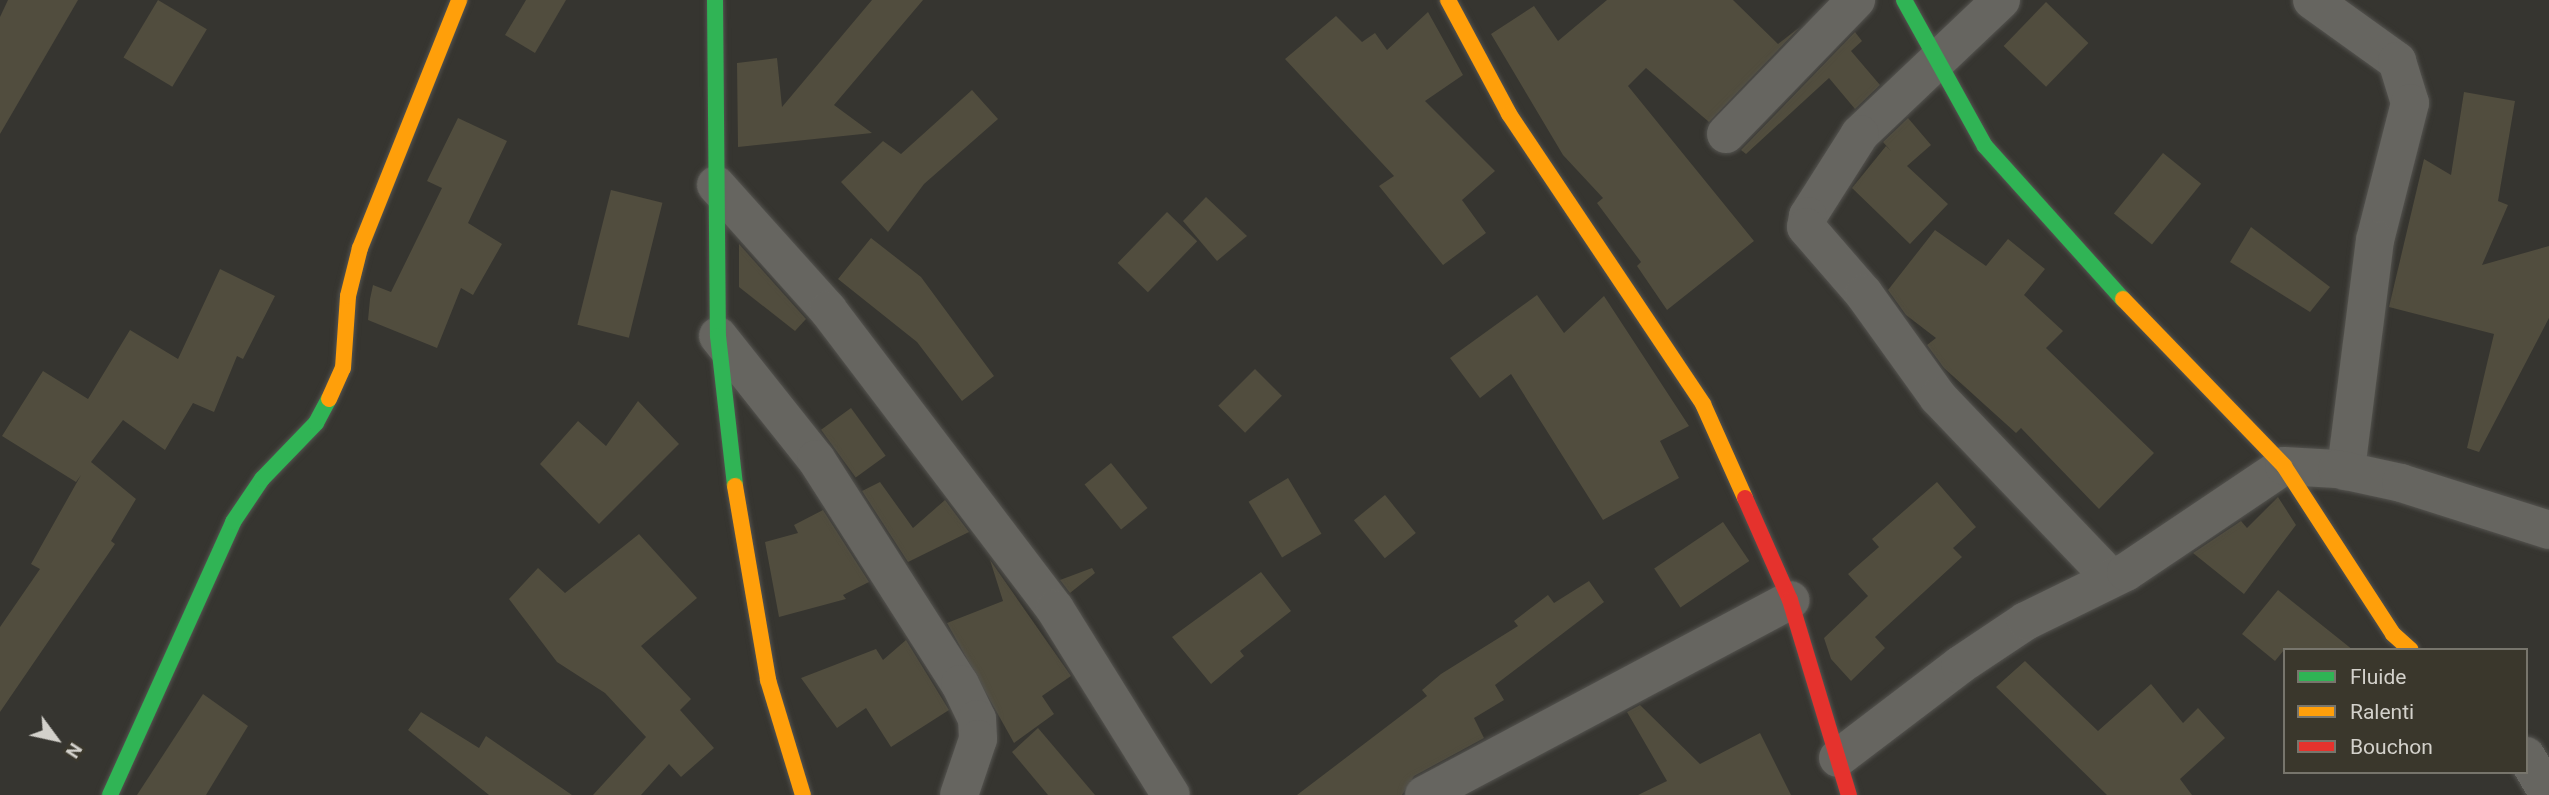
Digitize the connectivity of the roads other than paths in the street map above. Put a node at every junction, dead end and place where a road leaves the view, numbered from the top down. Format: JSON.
{"nodes":[{"id":1,"x":458,"y":0,"type":"edge"},
{"id":2,"x":715,"y":0,"type":"edge"},
{"id":3,"x":1448,"y":0,"type":"edge"},
{"id":4,"x":1904,"y":0,"type":"edge"},
{"id":5,"x":2001,"y":0,"type":"edge"},
{"id":6,"x":2312,"y":0,"type":"edge"},
{"id":7,"x":1844,"y":4,"type":"edge"},
{"id":8,"x":1938,"y":65,"type":"junction"},
{"id":9,"x":1726,"y":134,"type":"dead end"},
{"id":10,"x":716,"y":185,"type":"junction"},
{"id":11,"x":718,"y":336,"type":"junction"},
{"id":12,"x":2284,"y":466,"type":"junction"},
{"id":13,"x":2346,"y":471,"type":"junction"},
{"id":14,"x":2549,"y":530,"type":"edge"},
{"id":15,"x":2110,"y":577,"type":"junction"},
{"id":16,"x":1790,"y":600,"type":"junction"},
{"id":17,"x":2409,"y":648,"type":"edge"},
{"id":18,"x":1838,"y":758,"type":"junction"},
{"id":19,"x":2528,"y":759,"type":"edge"},
{"id":20,"x":110,"y":795,"type":"edge"},
{"id":21,"x":803,"y":795,"type":"edge"},
{"id":22,"x":960,"y":795,"type":"edge"},
{"id":23,"x":1171,"y":795,"type":"edge"},
{"id":24,"x":1424,"y":795,"type":"edge"},
{"id":25,"x":1849,"y":795,"type":"edge"},
{"id":26,"x":2549,"y":795,"type":"edge"}],
"edges":[{"from":1,"to":20,"type":"street"},
{"from":2,"to":10,"type":"street"},
{"from":3,"to":16,"type":"street"},
{"from":4,"to":8,"type":"street"},
{"from":5,"to":8,"type":"street"},
{"from":6,"to":13,"type":"street"},
{"from":7,"to":9,"type":"street"},
{"from":8,"to":12,"type":"street"},
{"from":8,"to":15,"type":"street"},
{"from":10,"to":11,"type":"street"},
{"from":10,"to":23,"type":"street"},
{"from":11,"to":21,"type":"street"},
{"from":11,"to":22,"type":"street"},
{"from":12,"to":13,"type":"street"},
{"from":12,"to":15,"type":"street"},
{"from":12,"to":17,"type":"street"},
{"from":13,"to":14,"type":"street"},
{"from":15,"to":18,"type":"street"},
{"from":16,"to":18,"type":"street"},
{"from":16,"to":24,"type":"street"},
{"from":18,"to":25,"type":"street"},
{"from":19,"to":26,"type":"street"}]}
